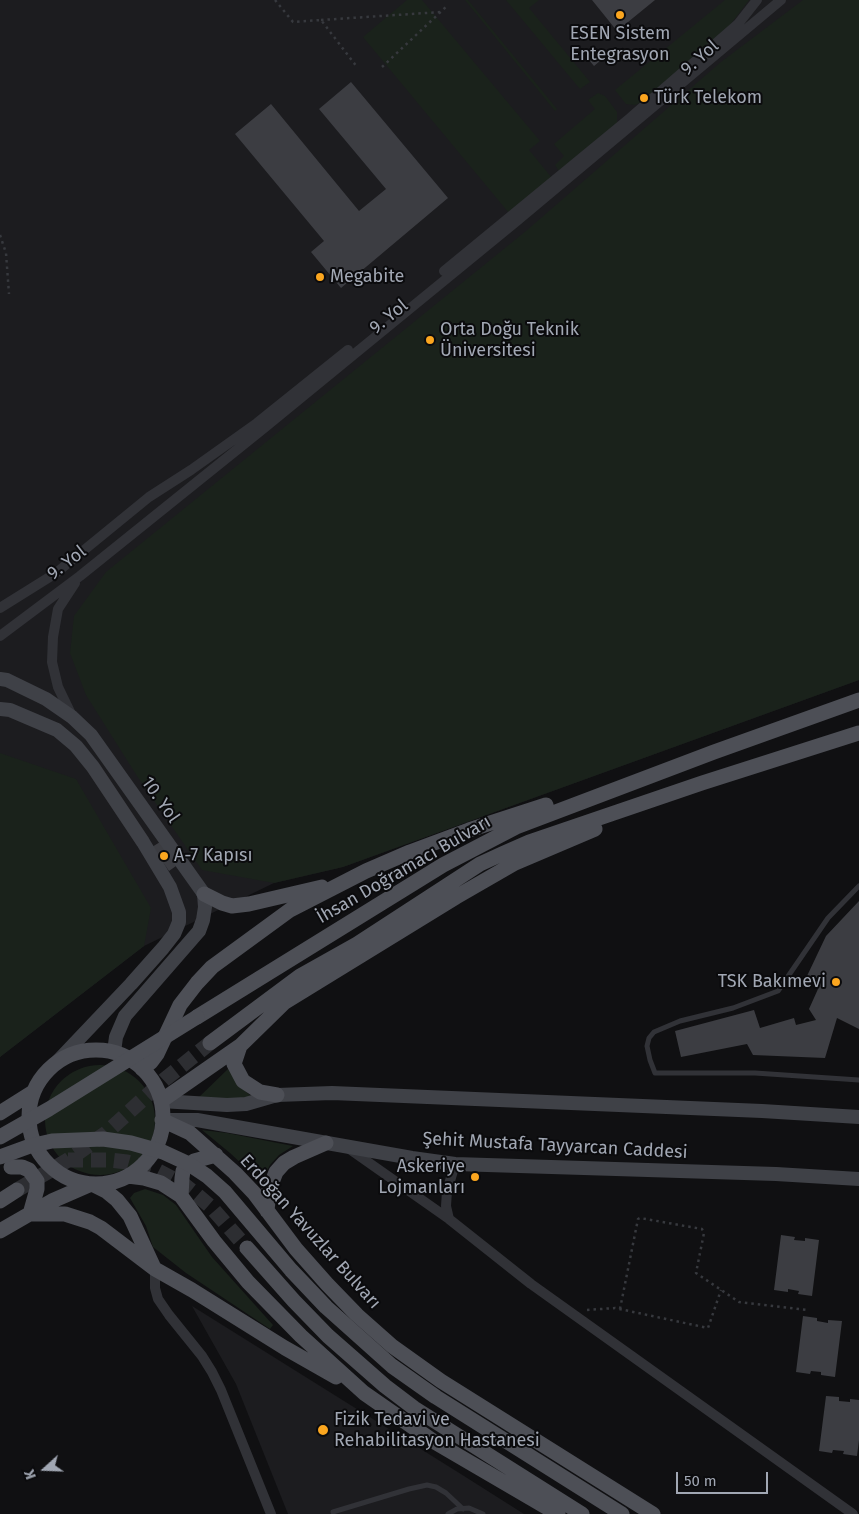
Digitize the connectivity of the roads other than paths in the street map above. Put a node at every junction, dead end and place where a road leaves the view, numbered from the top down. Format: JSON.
{"nodes":[{"id":1,"x":757,"y":0,"type":"edge"},
{"id":2,"x":781,"y":0,"type":"edge"},
{"id":3,"x":80,"y":576,"type":"junction"},
{"id":4,"x":0,"y":608,"type":"edge"},
{"id":5,"x":0,"y":636,"type":"edge"},
{"id":6,"x":0,"y":679,"type":"edge"},
{"id":7,"x":859,"y":700,"type":"edge"},
{"id":8,"x":0,"y":709,"type":"edge"},
{"id":9,"x":72,"y":717,"type":"junction"},
{"id":10,"x":859,"y":733,"type":"edge"},
{"id":11,"x":714,"y":752,"type":"junction"},
{"id":12,"x":702,"y":783,"type":"junction"},
{"id":13,"x":158,"y":829,"type":"junction"},
{"id":14,"x":143,"y":842,"type":"junction"},
{"id":15,"x":188,"y":871,"type":"junction"},
{"id":16,"x":345,"y":881,"type":"junction"},
{"id":17,"x":859,"y":886,"type":"edge"},
{"id":18,"x":170,"y":887,"type":"junction"},
{"id":19,"x":204,"y":894,"type":"junction"},
{"id":20,"x":210,"y":1043,"type":"tunnel mouth"},
{"id":21,"x":240,"y":1046,"type":"junction"},
{"id":22,"x":114,"y":1052,"type":"junction"},
{"id":23,"x":56,"y":1062,"type":"junction"},
{"id":24,"x":142,"y":1069,"type":"junction"},
{"id":25,"x":859,"y":1080,"type":"edge"},
{"id":26,"x":33,"y":1092,"type":"junction"},
{"id":27,"x":277,"y":1095,"type":"junction"},
{"id":28,"x":160,"y":1101,"type":"junction"},
{"id":29,"x":0,"y":1114,"type":"edge"},
{"id":30,"x":859,"y":1117,"type":"edge"},
{"id":31,"x":162,"y":1120,"type":"junction"},
{"id":32,"x":30,"y":1128,"type":"junction"},
{"id":33,"x":0,"y":1137,"type":"edge"},
{"id":34,"x":326,"y":1143,"type":"junction"},
{"id":35,"x":346,"y":1147,"type":"junction"},
{"id":36,"x":216,"y":1155,"type":"junction"},
{"id":37,"x":0,"y":1157,"type":"edge"},
{"id":38,"x":455,"y":1164,"type":"junction"},
{"id":39,"x":6,"y":1170,"type":"edge"},
{"id":40,"x":128,"y":1176,"type":"junction"},
{"id":41,"x":859,"y":1178,"type":"edge"},
{"id":42,"x":91,"y":1184,"type":"junction"},
{"id":43,"x":17,"y":1190,"type":"tunnel mouth"},
{"id":44,"x":181,"y":1196,"type":"junction"},
{"id":45,"x":0,"y":1201,"type":"edge"},
{"id":46,"x":267,"y":1211,"type":"junction"},
{"id":47,"x":30,"y":1214,"type":"junction"},
{"id":48,"x":449,"y":1219,"type":"junction"},
{"id":49,"x":0,"y":1231,"type":"edge"},
{"id":50,"x":247,"y":1248,"type":"tunnel mouth"},
{"id":51,"x":154,"y":1269,"type":"junction"},
{"id":52,"x":364,"y":1393,"type":"junction"},
{"id":53,"x":463,"y":1509,"type":"junction"},
{"id":54,"x":333,"y":1512,"type":"dead end"},
{"id":55,"x":271,"y":1514,"type":"edge"},
{"id":56,"x":448,"y":1514,"type":"edge"},
{"id":57,"x":484,"y":1514,"type":"edge"},
{"id":58,"x":558,"y":1514,"type":"edge"},
{"id":59,"x":582,"y":1514,"type":"edge"},
{"id":60,"x":622,"y":1514,"type":"edge"},
{"id":61,"x":653,"y":1514,"type":"edge"},
{"id":62,"x":853,"y":1514,"type":"edge"}],
"edges":[{"from":1,"to":4,"type":"street","name":"9. Yol"},
{"from":2,"to":3,"type":"street","name":"9. Yol"},
{"from":3,"to":5,"type":"street","name":"9. Yol"},
{"from":3,"to":9,"type":"street","name":"9. Yol"},
{"from":6,"to":9,"type":"main road","name":"10. Yol"},
{"from":7,"to":11,"type":"main road","name":"İhsan Doğramacı Bulvarı"},
{"from":8,"to":14,"type":"main road"},
{"from":9,"to":13,"type":"main road","name":"10. Yol"},
{"from":10,"to":12,"type":"main road","name":"İhsan Doğramacı Bulvarı"},
{"from":11,"to":16,"type":"main road"},
{"from":11,"to":33,"type":"main road","name":"İhsan Doğramacı Bulvarı","bridge":true},
{"from":12,"to":20,"type":"main road","name":"İhsan Doğramacı Bulvarı"},
{"from":12,"to":21,"type":"main road"},
{"from":13,"to":14,"type":"main road"},
{"from":13,"to":15,"type":"main road","name":"10. Yol"},
{"from":14,"to":18,"type":"main road"},
{"from":15,"to":18,"type":"main road"},
{"from":15,"to":19,"type":"main road","name":"10. Yol"},
{"from":16,"to":19,"type":"main road"},
{"from":16,"to":24,"type":"main road"},
{"from":17,"to":25,"type":"lane"},
{"from":18,"to":23,"type":"main road"},
{"from":19,"to":22,"type":"main road"},
{"from":21,"to":27,"type":"main road"},
{"from":21,"to":28,"type":"main road"},
{"from":22,"to":23,"type":"main road"},
{"from":22,"to":24,"type":"main road"},
{"from":23,"to":26,"type":"main road"},
{"from":24,"to":28,"type":"main road"},
{"from":26,"to":29,"type":"main road"},
{"from":26,"to":32,"type":"main road"},
{"from":27,"to":28,"type":"main road"},
{"from":27,"to":30,"type":"main road"},
{"from":28,"to":31,"type":"main road"},
{"from":31,"to":34,"type":"main road","name":"Şehit Mustafa Tayyarcan Caddesi"},
{"from":31,"to":36,"type":"main road","name":"Erdoğan Yavuzlar Bulvarı"},
{"from":31,"to":40,"type":"main road"},
{"from":32,"to":39,"type":"main road"},
{"from":32,"to":42,"type":"main road"},
{"from":34,"to":35,"type":"main road","name":"Şehit Mustafa Tayyarcan Caddesi"},
{"from":34,"to":46,"type":"main road"},
{"from":35,"to":38,"type":"main road","name":"Şehit Mustafa Tayyarcan Caddesi"},
{"from":35,"to":48,"type":"street"},
{"from":36,"to":44,"type":"main road","name":"Erdoğan Yavuzlar Bulvarı"},
{"from":36,"to":46,"type":"main road","name":"Erdoğan Yavuzlar Bulvarı"},
{"from":37,"to":60,"type":"main road","bridge":true},
{"from":38,"to":41,"type":"main road","name":"Şehit Mustafa Tayyarcan Caddesi"},
{"from":38,"to":48,"type":"street"},
{"from":39,"to":47,"type":"main road"},
{"from":40,"to":42,"type":"main road"},
{"from":40,"to":44,"type":"main road"},
{"from":42,"to":47,"type":"main road"},
{"from":42,"to":51,"type":"main road"},
{"from":43,"to":45,"type":"main road"},
{"from":44,"to":52,"type":"main road"},
{"from":46,"to":61,"type":"main road","name":"Erdoğan Yavuzlar Bulvarı"},
{"from":47,"to":49,"type":"main road"},
{"from":47,"to":51,"type":"main road"},
{"from":48,"to":62,"type":"street"},
{"from":50,"to":59,"type":"main road"},
{"from":51,"to":52,"type":"main road"},
{"from":51,"to":55,"type":"street"},
{"from":52,"to":58,"type":"main road"},
{"from":53,"to":54,"type":"lane"},
{"from":53,"to":56,"type":"lane"},
{"from":53,"to":57,"type":"lane"}]}
